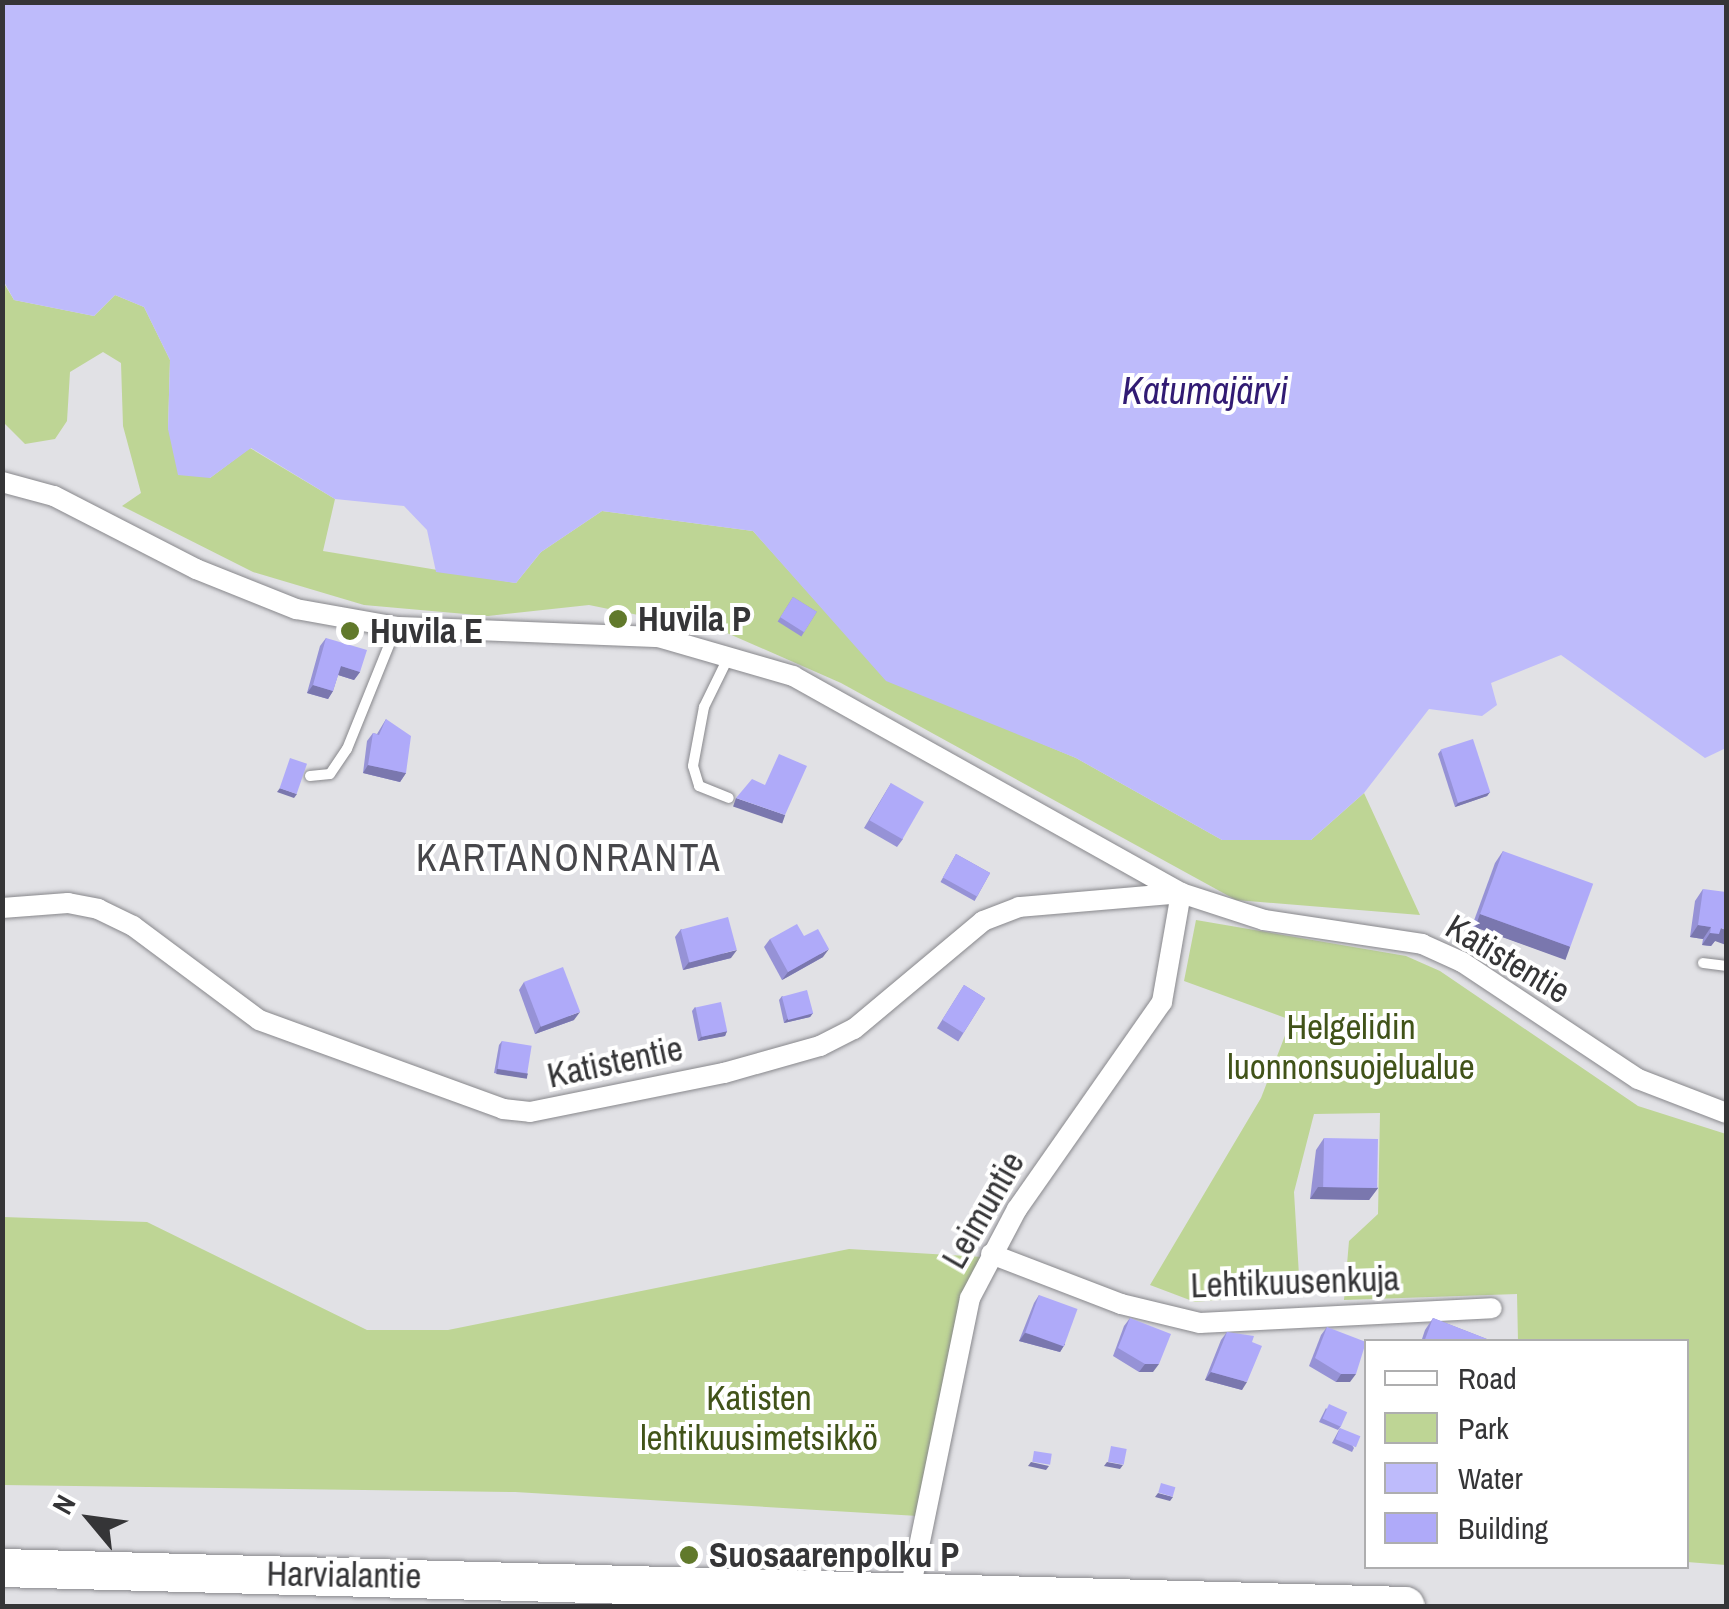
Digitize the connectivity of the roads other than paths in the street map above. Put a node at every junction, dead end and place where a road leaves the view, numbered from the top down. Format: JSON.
{"nodes":[{"id":1,"x":2,"y":482,"type":"edge"},
{"id":2,"x":397,"y":627,"type":"junction"},
{"id":3,"x":728,"y":657,"type":"junction"},
{"id":4,"x":310,"y":776,"type":"edge"},
{"id":5,"x":730,"y":798,"type":"dead end"},
{"id":6,"x":1181,"y":894,"type":"junction"},
{"id":7,"x":2,"y":908,"type":"edge"},
{"id":8,"x":1703,"y":963,"type":"dead end"},
{"id":9,"x":1726,"y":966,"type":"edge"},
{"id":10,"x":1726,"y":1113,"type":"edge"},
{"id":11,"x":991,"y":1254,"type":"junction"},
{"id":12,"x":1492,"y":1308,"type":"dead end"},
{"id":13,"x":2,"y":1568,"type":"edge"},
{"id":14,"x":908,"y":1599,"type":"edge"},
{"id":15,"x":1405,"y":1606,"type":"edge"}],
"edges":[{"from":1,"to":2,"type":"street","name":"Katistentie"},
{"from":2,"to":3,"type":"street","name":"Katistentie"},
{"from":2,"to":4,"type":"lane"},
{"from":3,"to":5,"type":"lane"},
{"from":3,"to":6,"type":"street","name":"Katistentie"},
{"from":6,"to":7,"type":"street","name":"Katistentie"},
{"from":6,"to":10,"type":"street","name":"Katistentie"},
{"from":6,"to":11,"type":"street","name":"Leimuntie"},
{"from":8,"to":9,"type":"lane"},
{"from":11,"to":12,"type":"street","name":"Lehtikuusenkuja"},
{"from":11,"to":14,"type":"street","name":"Leimuntie"},
{"from":13,"to":14,"type":"highway","name":"Harvialantie"},
{"from":14,"to":15,"type":"highway","name":"Harvialantie"}]}
